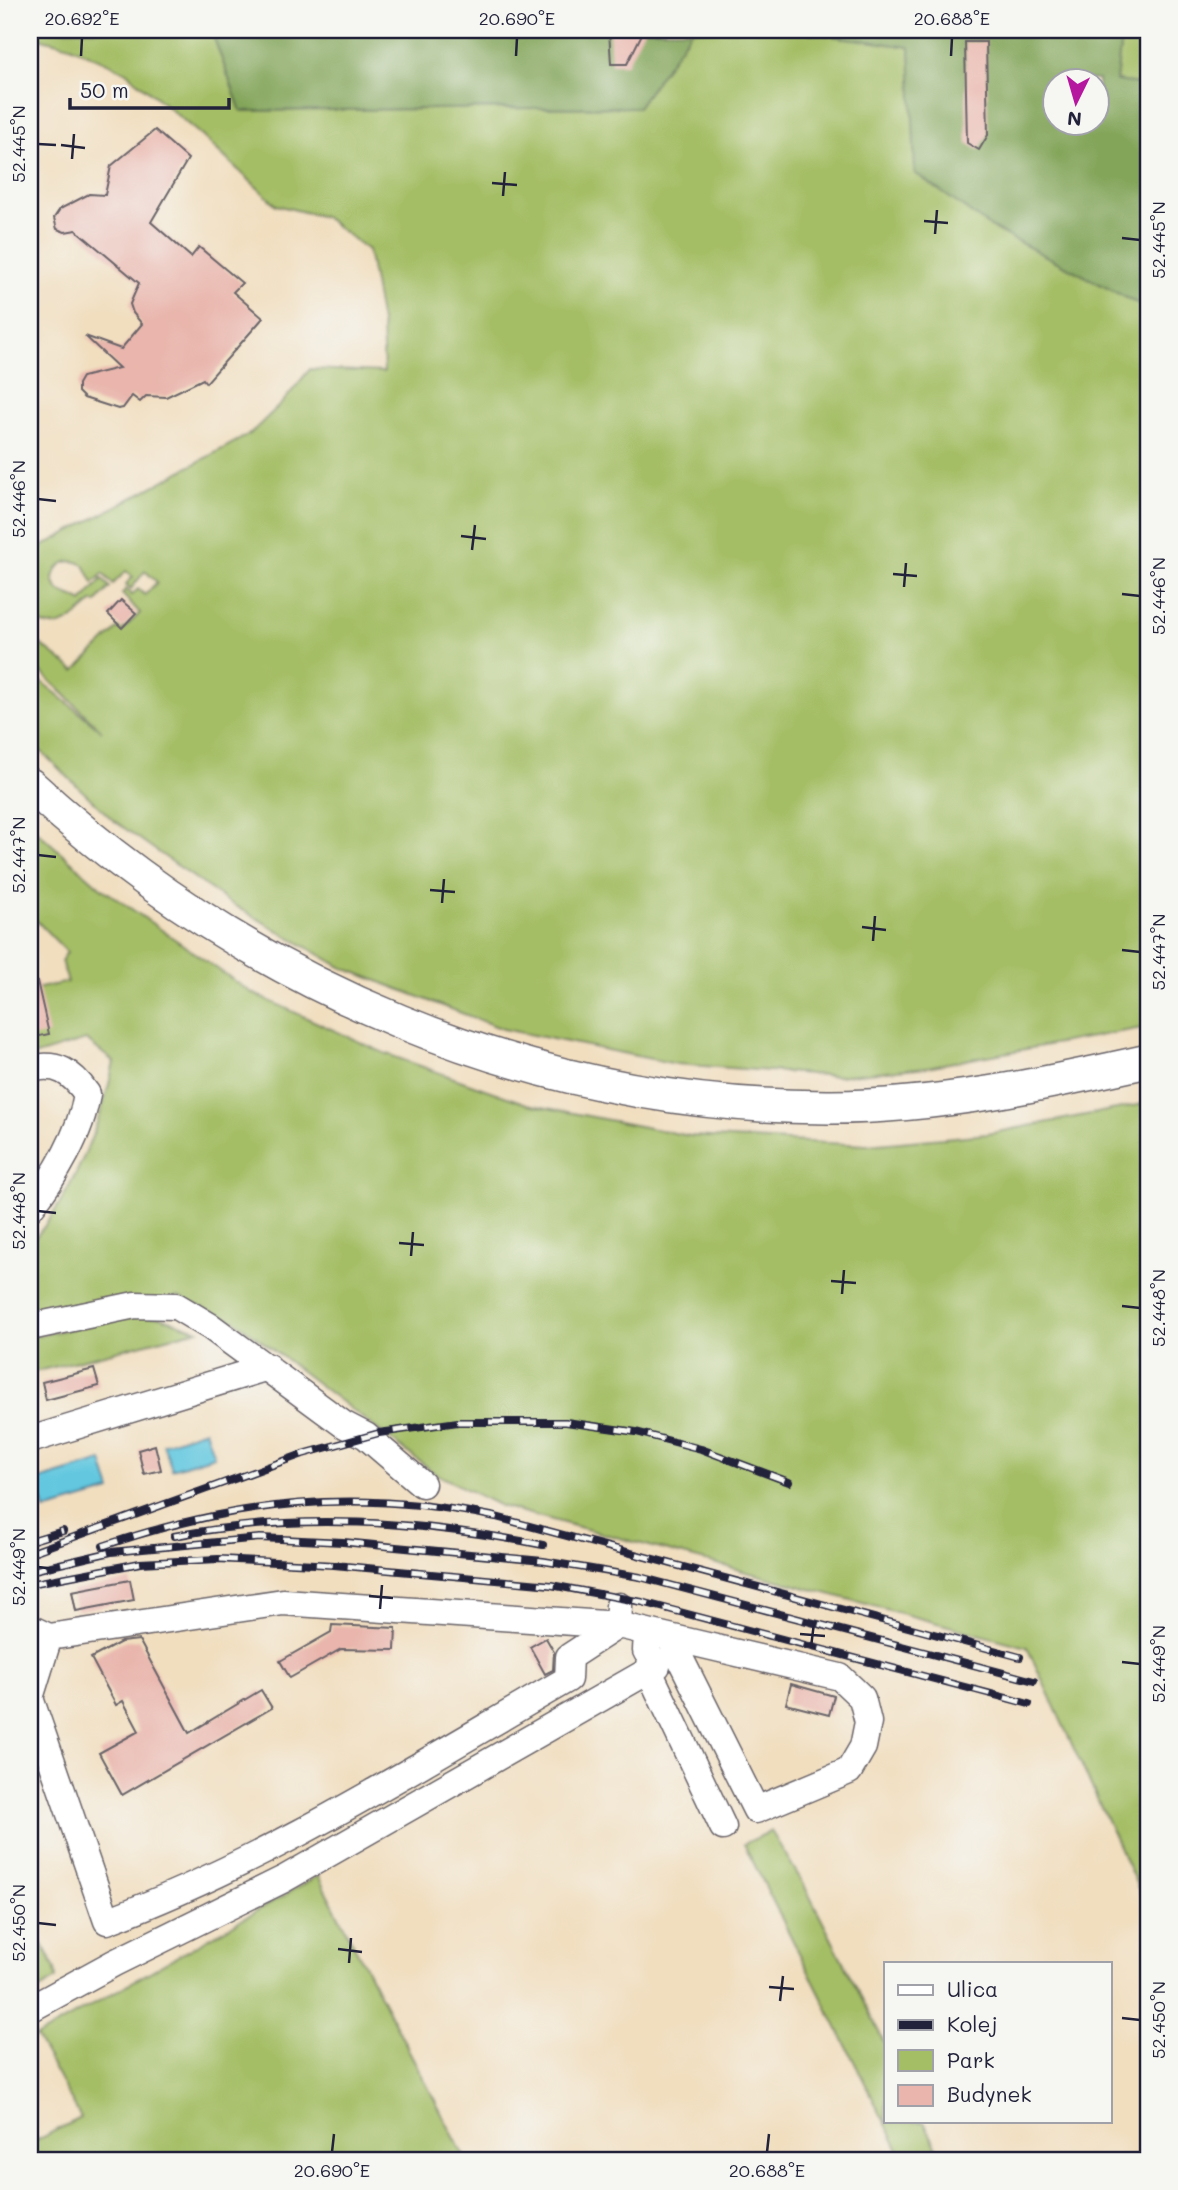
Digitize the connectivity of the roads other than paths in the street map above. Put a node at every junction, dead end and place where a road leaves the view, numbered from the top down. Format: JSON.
{"nodes":[{"id":1,"x":30,"y":785,"type":"edge"},
{"id":2,"x":1148,"y":1061,"type":"edge"},
{"id":3,"x":30,"y":1069,"type":"edge"},
{"id":4,"x":30,"y":1208,"type":"edge"},
{"id":5,"x":30,"y":1327,"type":"edge"},
{"id":6,"x":268,"y":1367,"type":"junction"},
{"id":7,"x":30,"y":1440,"type":"edge"},
{"id":8,"x":422,"y":1484,"type":"dead end"},
{"id":9,"x":619,"y":1616,"type":"junction"},
{"id":10,"x":40,"y":1633,"type":"edge"},
{"id":11,"x":659,"y":1635,"type":"junction"},
{"id":12,"x":653,"y":1669,"type":"junction"},
{"id":13,"x":723,"y":1827,"type":"dead end"},
{"id":14,"x":30,"y":2009,"type":"edge"}],
"edges":[{"from":1,"to":2,"type":"main road"},
{"from":3,"to":4,"type":"street"},
{"from":5,"to":6,"type":"street"},
{"from":6,"to":7,"type":"street"},
{"from":6,"to":8,"type":"street"},
{"from":9,"to":10,"type":"street"},
{"from":9,"to":10,"type":"street"},
{"from":9,"to":11,"type":"street"},
{"from":11,"to":11,"type":"street"},
{"from":11,"to":12,"type":"street"},
{"from":12,"to":13,"type":"street"},
{"from":12,"to":14,"type":"street"}]}
